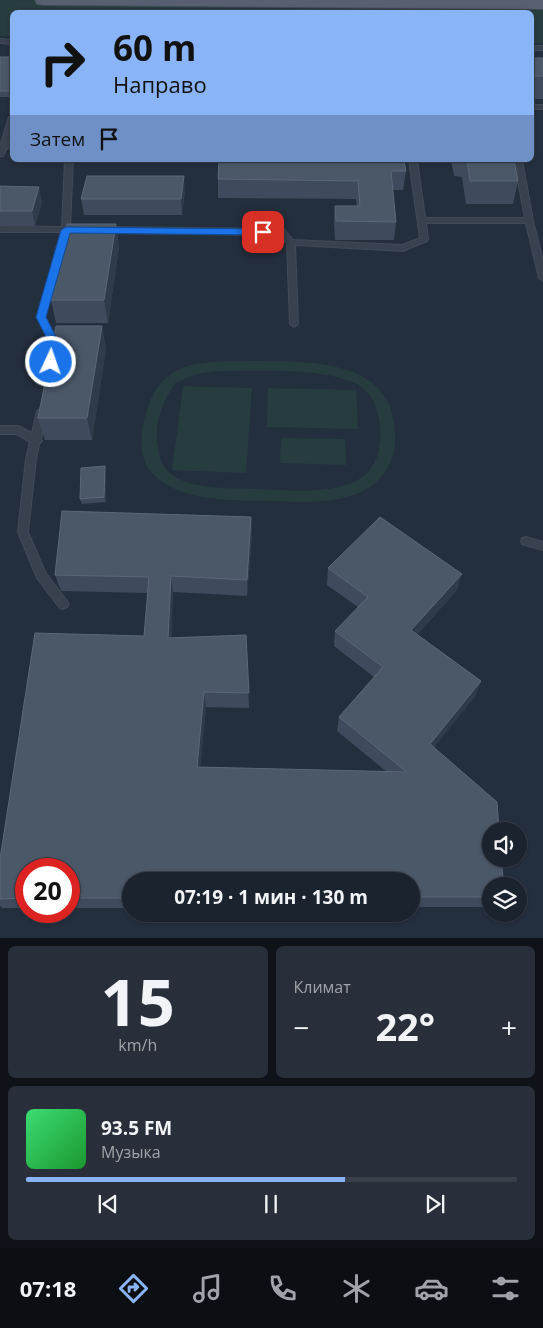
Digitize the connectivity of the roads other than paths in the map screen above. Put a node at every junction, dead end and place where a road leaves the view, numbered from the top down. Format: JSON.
{"nodes":[{"id":1,"x":43,"y":0,"type":"edge"},
{"id":2,"x":333,"y":1,"type":"edge"},
{"id":3,"x":511,"y":2,"type":"edge"},
{"id":4,"x":543,"y":4,"type":"edge"},
{"id":5,"x":10,"y":132,"type":"edge"},
{"id":6,"x":8,"y":146,"type":"edge"},
{"id":7,"x":0,"y":154,"type":"edge"},
{"id":8,"x":69,"y":162,"type":"edge"},
{"id":9,"x":413,"y":162,"type":"edge"},
{"id":10,"x":518,"y":162,"type":"edge"},
{"id":11,"x":421,"y":220,"type":"junction"},
{"id":12,"x":529,"y":221,"type":"junction"},
{"id":13,"x":0,"y":228,"type":"edge"},
{"id":14,"x":66,"y":230,"type":"junction"},
{"id":15,"x":86,"y":230,"type":"edge"},
{"id":16,"x":95,"y":230,"type":"edge"},
{"id":17,"x":291,"y":242,"type":"junction"},
{"id":18,"x":543,"y":278,"type":"edge"},
{"id":19,"x":294,"y":324,"type":"dead end"},
{"id":20,"x":51,"y":362,"type":"edge"},
{"id":21,"x":44,"y":402,"type":"edge"},
{"id":22,"x":0,"y":430,"type":"edge"},
{"id":23,"x":37,"y":441,"type":"junction"},
{"id":24,"x":526,"y":541,"type":"dead end"},
{"id":25,"x":543,"y":546,"type":"edge"},
{"id":26,"x":63,"y":604,"type":"dead end"}],
"edges":[{"from":1,"to":2,"type":"main road"},
{"from":2,"to":3,"type":"main road"},
{"from":3,"to":4,"type":"main road"},
{"from":5,"to":6,"type":"lane"},
{"from":6,"to":7,"type":"lane"},
{"from":8,"to":14,"type":"lane"},
{"from":9,"to":11,"type":"lane"},
{"from":10,"to":12,"type":"lane"},
{"from":11,"to":12,"type":"lane"},
{"from":11,"to":17,"type":"lane"},
{"from":12,"to":18,"type":"lane"},
{"from":13,"to":14,"type":"lane"},
{"from":14,"to":15,"type":"lane"},
{"from":14,"to":20,"type":"lane"},
{"from":16,"to":17,"type":"lane"},
{"from":17,"to":19,"type":"lane"},
{"from":21,"to":23,"type":"lane"},
{"from":22,"to":23,"type":"lane"},
{"from":23,"to":26,"type":"lane"},
{"from":24,"to":25,"type":"lane"}]}
